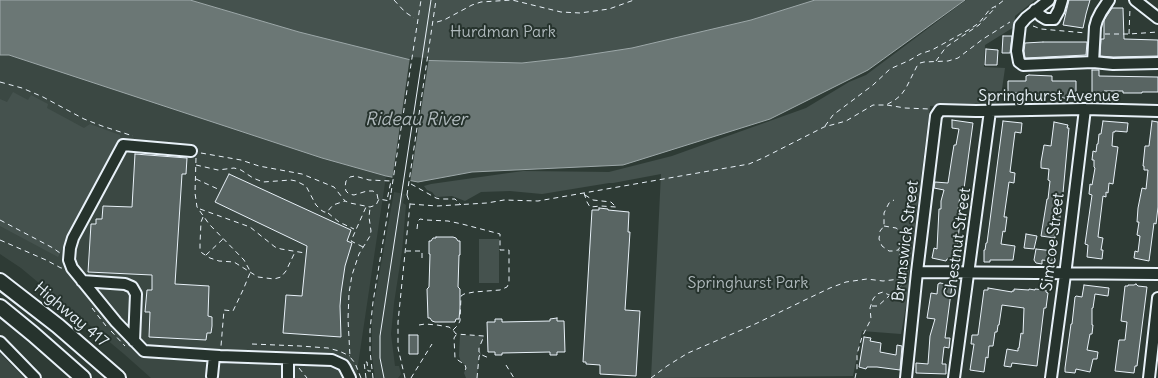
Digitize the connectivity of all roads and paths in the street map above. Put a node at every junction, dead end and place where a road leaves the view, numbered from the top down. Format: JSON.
{"nodes":[{"id":1,"x":394,"y":0,"type":"edge"},
{"id":2,"x":421,"y":0,"type":"edge"},
{"id":3,"x":436,"y":0,"type":"edge"},
{"id":4,"x":483,"y":0,"type":"edge"},
{"id":5,"x":512,"y":0,"type":"edge"},
{"id":6,"x":634,"y":0,"type":"edge"},
{"id":7,"x":1004,"y":0,"type":"edge"},
{"id":8,"x":1049,"y":0,"type":"edge"},
{"id":9,"x":1062,"y":0,"type":"edge"},
{"id":10,"x":1109,"y":0,"type":"edge"},
{"id":11,"x":479,"y":3,"type":"junction"},
{"id":12,"x":998,"y":4,"type":"junction"},
{"id":13,"x":1132,"y":4,"type":"edge"},
{"id":14,"x":1035,"y":10,"type":"junction"},
{"id":15,"x":414,"y":18,"type":"dead end"},
{"id":16,"x":1158,"y":18,"type":"edge"},
{"id":17,"x":437,"y":22,"type":"dead end"},
{"id":18,"x":1020,"y":25,"type":"junction"},
{"id":19,"x":1129,"y":34,"type":"dead end"},
{"id":20,"x":936,"y":61,"type":"junction"},
{"id":21,"x":1094,"y":62,"type":"junction"},
{"id":22,"x":1158,"y":63,"type":"edge"},
{"id":23,"x":0,"y":82,"type":"edge"},
{"id":24,"x":886,"y":105,"type":"junction"},
{"id":25,"x":1085,"y":109,"type":"junction"},
{"id":26,"x":940,"y":110,"type":"junction"},
{"id":27,"x":990,"y":111,"type":"junction"},
{"id":28,"x":1158,"y":111,"type":"edge"},
{"id":29,"x":824,"y":127,"type":"junction"},
{"id":30,"x":124,"y":133,"type":"dead end"},
{"id":31,"x":194,"y":152,"type":"junction"},
{"id":32,"x":196,"y":165,"type":"junction"},
{"id":33,"x":195,"y":178,"type":"junction"},
{"id":34,"x":411,"y":184,"type":"dead end"},
{"id":35,"x":220,"y":190,"type":"dead end"},
{"id":36,"x":584,"y":194,"type":"junction"},
{"id":37,"x":379,"y":199,"type":"junction"},
{"id":38,"x":894,"y":200,"type":"dead end"},
{"id":39,"x":346,"y":201,"type":"junction"},
{"id":40,"x":389,"y":201,"type":"junction"},
{"id":41,"x":410,"y":204,"type":"junction"},
{"id":42,"x":462,"y":205,"type":"junction"},
{"id":43,"x":366,"y":206,"type":"junction"},
{"id":44,"x":370,"y":207,"type":"junction"},
{"id":45,"x":199,"y":209,"type":"junction"},
{"id":46,"x":327,"y":212,"type":"junction"},
{"id":47,"x":204,"y":216,"type":"junction"},
{"id":48,"x":0,"y":220,"type":"edge"},
{"id":49,"x":884,"y":226,"type":"junction"},
{"id":50,"x":355,"y":229,"type":"junction"},
{"id":51,"x":417,"y":229,"type":"dead end"},
{"id":52,"x":223,"y":238,"type":"junction"},
{"id":53,"x":0,"y":240,"type":"edge"},
{"id":54,"x":363,"y":247,"type":"junction"},
{"id":55,"x":898,"y":250,"type":"junction"},
{"id":56,"x":406,"y":251,"type":"junction"},
{"id":57,"x":295,"y":252,"type":"junction"},
{"id":58,"x":305,"y":253,"type":"dead end"},
{"id":59,"x":205,"y":255,"type":"junction"},
{"id":60,"x":419,"y":260,"type":"dead end"},
{"id":61,"x":70,"y":264,"type":"junction"},
{"id":62,"x":250,"y":272,"type":"junction"},
{"id":63,"x":917,"y":272,"type":"junction"},
{"id":64,"x":1065,"y":273,"type":"junction"},
{"id":65,"x":969,"y":274,"type":"junction"},
{"id":66,"x":1158,"y":274,"type":"edge"},
{"id":67,"x":905,"y":278,"type":"junction"},
{"id":68,"x":0,"y":281,"type":"edge"},
{"id":69,"x":82,"y":281,"type":"junction"},
{"id":70,"x":889,"y":295,"type":"junction"},
{"id":71,"x":1158,"y":298,"type":"edge"},
{"id":72,"x":871,"y":306,"type":"junction"},
{"id":73,"x":0,"y":307,"type":"edge"},
{"id":74,"x":418,"y":325,"type":"dead end"},
{"id":75,"x":454,"y":330,"type":"junction"},
{"id":76,"x":456,"y":334,"type":"junction"},
{"id":77,"x":134,"y":341,"type":"junction"},
{"id":78,"x":0,"y":342,"type":"edge"},
{"id":79,"x":252,"y":344,"type":"dead end"},
{"id":80,"x":432,"y":344,"type":"dead end"},
{"id":81,"x":217,"y":353,"type":"junction"},
{"id":82,"x":481,"y":354,"type":"junction"},
{"id":83,"x":350,"y":357,"type":"junction"},
{"id":84,"x":489,"y":358,"type":"dead end"},
{"id":85,"x":288,"y":359,"type":"junction"},
{"id":86,"x":506,"y":365,"type":"dead end"},
{"id":87,"x":299,"y":367,"type":"dead end"},
{"id":88,"x":372,"y":370,"type":"junction"},
{"id":89,"x":464,"y":373,"type":"dead end"},
{"id":90,"x":212,"y":376,"type":"dead end"},
{"id":91,"x":35,"y":378,"type":"edge"},
{"id":92,"x":83,"y":378,"type":"edge"},
{"id":93,"x":118,"y":378,"type":"edge"},
{"id":94,"x":288,"y":378,"type":"edge"},
{"id":95,"x":308,"y":378,"type":"edge"},
{"id":96,"x":350,"y":378,"type":"edge"},
{"id":97,"x":361,"y":378,"type":"edge"},
{"id":98,"x":366,"y":378,"type":"edge"},
{"id":99,"x":373,"y":378,"type":"edge"},
{"id":100,"x":405,"y":378,"type":"edge"},
{"id":101,"x":411,"y":378,"type":"edge"},
{"id":102,"x":477,"y":378,"type":"edge"},
{"id":103,"x":514,"y":378,"type":"edge"},
{"id":104,"x":651,"y":378,"type":"edge"},
{"id":105,"x":855,"y":378,"type":"edge"},
{"id":106,"x":906,"y":378,"type":"edge"},
{"id":107,"x":954,"y":378,"type":"edge"},
{"id":108,"x":1051,"y":378,"type":"edge"},
{"id":109,"x":1149,"y":378,"type":"edge"}],
"edges":[{"from":1,"to":15,"type":"path"},
{"from":2,"to":40,"type":"path","bridge":true},
{"from":3,"to":41,"type":"path","bridge":true},
{"from":4,"to":11,"type":"path"},
{"from":5,"to":6,"type":"path"},
{"from":5,"to":11,"type":"path"},
{"from":7,"to":12,"type":"path"},
{"from":8,"to":14,"type":"street"},
{"from":9,"to":14,"type":"street"},
{"from":10,"to":21,"type":"street"},
{"from":11,"to":17,"type":"path"},
{"from":12,"to":20,"type":"path"},
{"from":12,"to":29,"type":"path"},
{"from":13,"to":16,"type":"street"},
{"from":13,"to":19,"type":"path"},
{"from":14,"to":18,"type":"street"},
{"from":18,"to":20,"type":"path"},
{"from":18,"to":21,"type":"street"},
{"from":20,"to":24,"type":"path"},
{"from":21,"to":22,"type":"street"},
{"from":23,"to":30,"type":"path"},
{"from":24,"to":26,"type":"path"},
{"from":24,"to":29,"type":"path"},
{"from":25,"to":27,"type":"street","name":"Springhurst Avenue"},
{"from":25,"to":28,"type":"street","name":"Springhurst Avenue"},
{"from":25,"to":64,"type":"street","name":"Simcoe Street"},
{"from":26,"to":27,"type":"street","name":"Springhurst Avenue"},
{"from":26,"to":63,"type":"street","name":"Brunswick Street"},
{"from":27,"to":65,"type":"street","name":"Chestnut Street"},
{"from":29,"to":36,"type":"path"},
{"from":31,"to":32,"type":"path"},
{"from":31,"to":39,"type":"path"},
{"from":31,"to":61,"type":"street"},
{"from":32,"to":33,"type":"path"},
{"from":32,"to":46,"type":"path"},
{"from":33,"to":35,"type":"path"},
{"from":33,"to":45,"type":"path"},
{"from":34,"to":42,"type":"path"},
{"from":36,"to":36,"type":"path"},
{"from":36,"to":42,"type":"path"},
{"from":37,"to":40,"type":"path"},
{"from":37,"to":40,"type":"path"},
{"from":37,"to":44,"type":"path"},
{"from":38,"to":49,"type":"path"},
{"from":39,"to":43,"type":"path"},
{"from":39,"to":46,"type":"path"},
{"from":40,"to":88,"type":"path"},
{"from":41,"to":42,"type":"path"},
{"from":41,"to":56,"type":"path"},
{"from":43,"to":44,"type":"path"},
{"from":43,"to":50,"type":"path"},
{"from":44,"to":54,"type":"path"},
{"from":45,"to":47,"type":"path"},
{"from":45,"to":57,"type":"path"},
{"from":46,"to":50,"type":"path"},
{"from":47,"to":52,"type":"path"},
{"from":47,"to":59,"type":"path"},
{"from":48,"to":61,"type":"path"},
{"from":49,"to":55,"type":"path"},
{"from":49,"to":55,"type":"path"},
{"from":50,"to":54,"type":"path"},
{"from":51,"to":75,"type":"path"},
{"from":52,"to":59,"type":"path"},
{"from":52,"to":62,"type":"path"},
{"from":53,"to":61,"type":"path"},
{"from":54,"to":83,"type":"path"},
{"from":55,"to":67,"type":"path"},
{"from":56,"to":60,"type":"path"},
{"from":56,"to":100,"type":"path"},
{"from":57,"to":58,"type":"path"},
{"from":57,"to":62,"type":"path"},
{"from":59,"to":62,"type":"path"},
{"from":61,"to":69,"type":"street"},
{"from":62,"to":81,"type":"path"},
{"from":63,"to":65,"type":"street"},
{"from":63,"to":67,"type":"path"},
{"from":63,"to":106,"type":"street","name":"Brunswick Street"},
{"from":64,"to":65,"type":"street"},
{"from":64,"to":66,"type":"street"},
{"from":64,"to":108,"type":"street","name":"Simcoe Street"},
{"from":65,"to":107,"type":"street","name":"Chestnut Street"},
{"from":67,"to":70,"type":"path"},
{"from":67,"to":104,"type":"path"},
{"from":68,"to":93,"type":"highway","name":"Highway 417"},
{"from":69,"to":77,"type":"street"},
{"from":69,"to":77,"type":"street"},
{"from":70,"to":72,"type":"path"},
{"from":70,"to":72,"type":"path"},
{"from":71,"to":109,"type":"street"},
{"from":72,"to":105,"type":"path"},
{"from":73,"to":92,"type":"highway"},
{"from":74,"to":75,"type":"path"},
{"from":75,"to":76,"type":"path"},
{"from":76,"to":82,"type":"path"},
{"from":76,"to":89,"type":"path"},
{"from":77,"to":81,"type":"street"},
{"from":78,"to":91,"type":"street"},
{"from":79,"to":83,"type":"path"},
{"from":80,"to":101,"type":"path"},
{"from":81,"to":85,"type":"street"},
{"from":81,"to":90,"type":"street"},
{"from":82,"to":84,"type":"path"},
{"from":82,"to":102,"type":"path"},
{"from":83,"to":97,"type":"path"},
{"from":85,"to":94,"type":"street"},
{"from":85,"to":96,"type":"street"},
{"from":86,"to":103,"type":"path"},
{"from":87,"to":95,"type":"path"},
{"from":88,"to":98,"type":"path"},
{"from":88,"to":99,"type":"path"}]}
